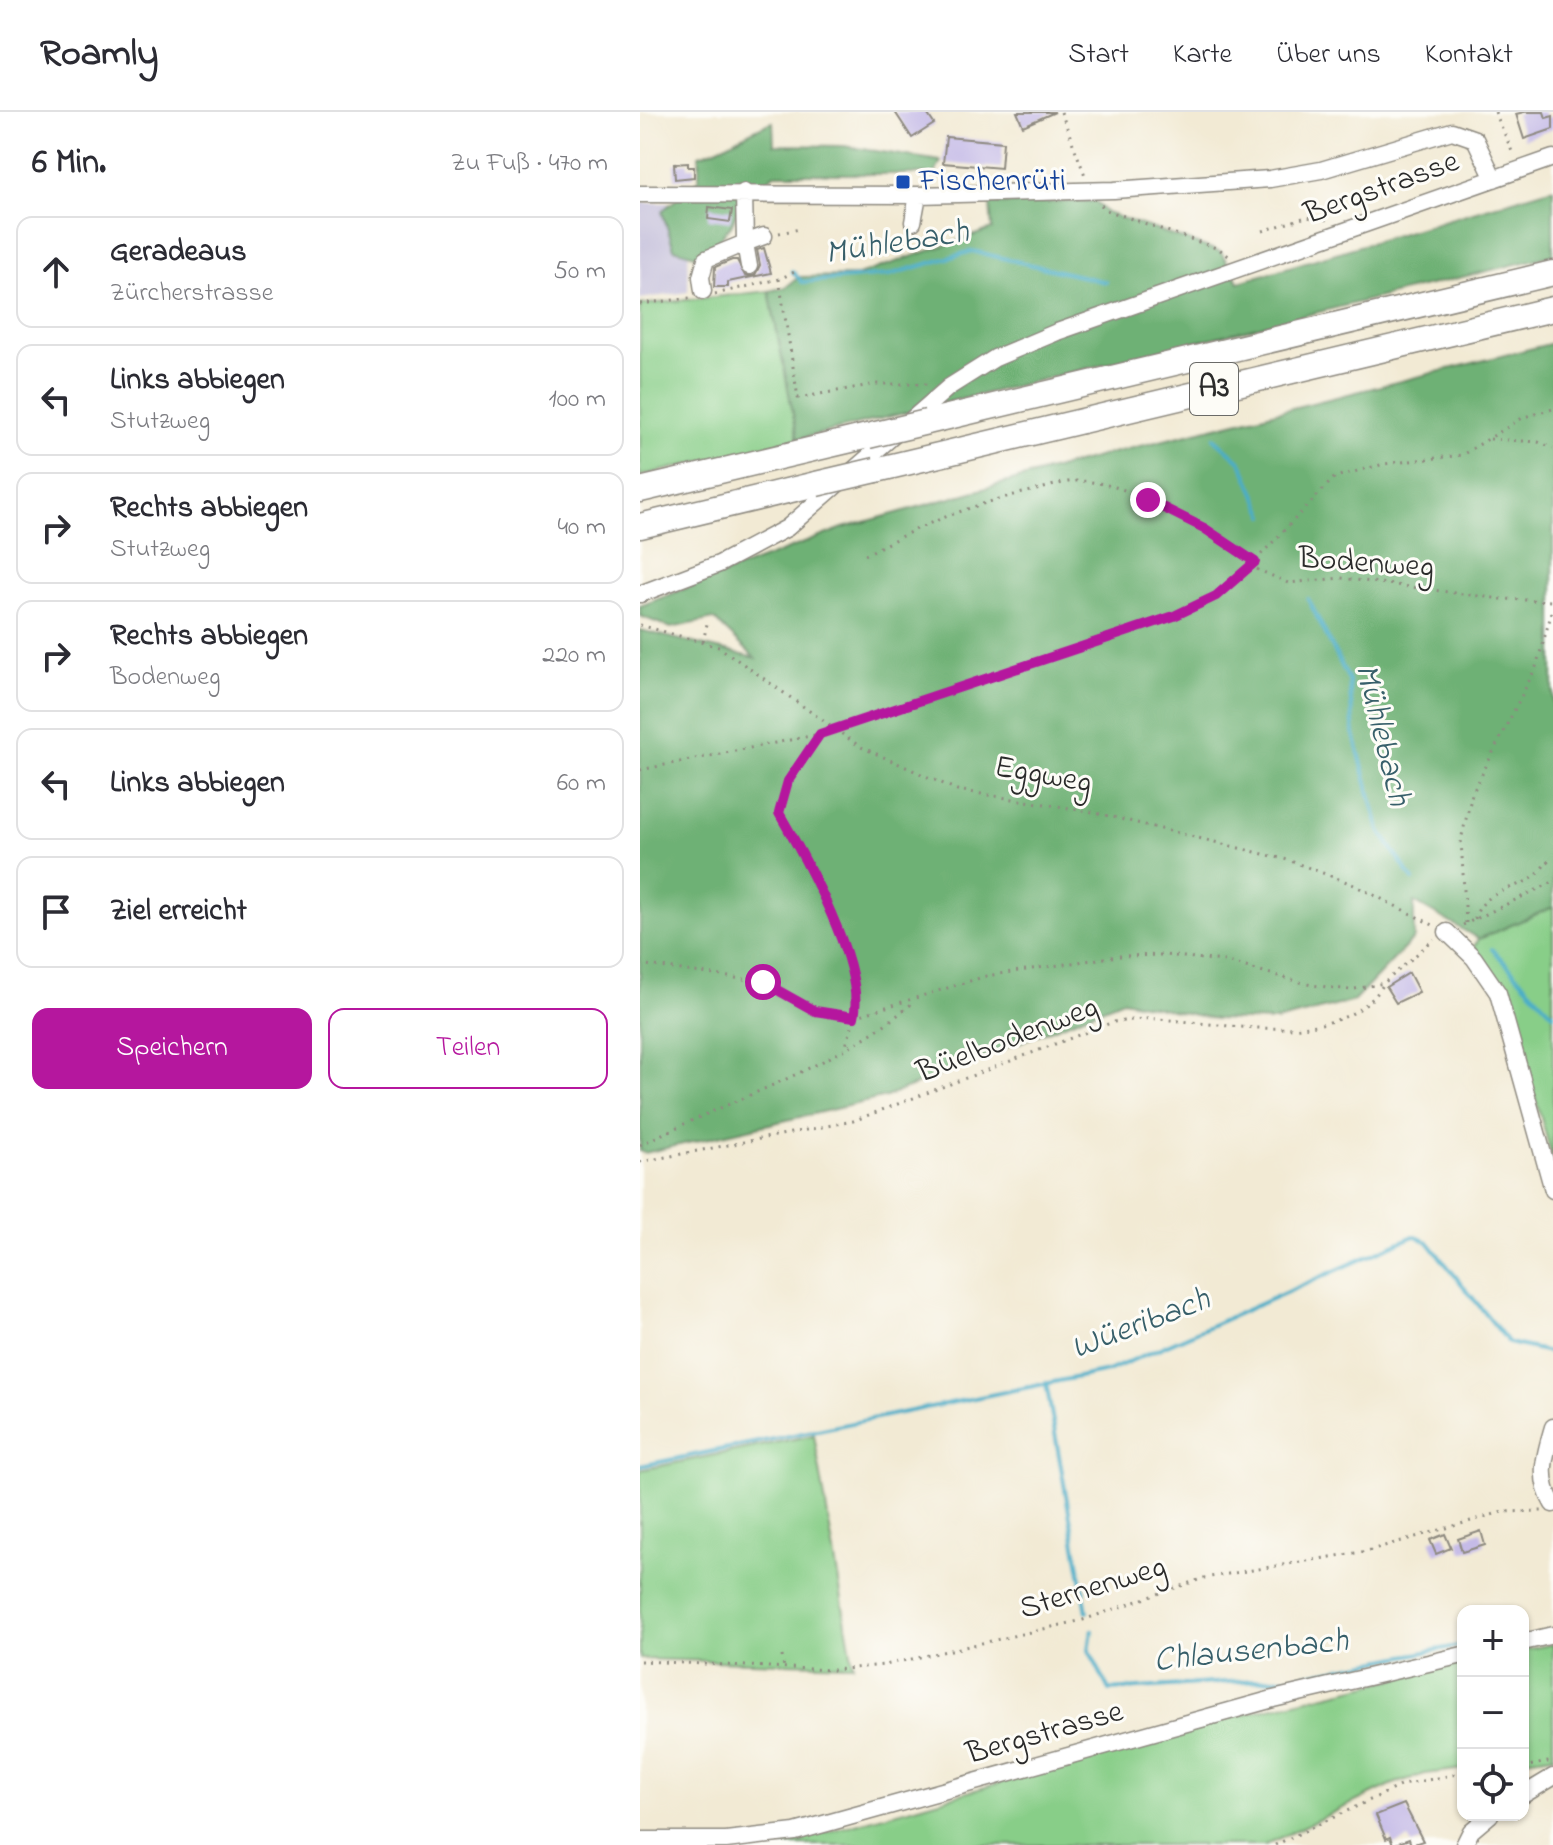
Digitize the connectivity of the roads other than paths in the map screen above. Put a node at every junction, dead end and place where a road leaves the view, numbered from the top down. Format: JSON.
{"nodes":[{"id":1,"x":1553,"y":158,"type":"edge"},
{"id":2,"x":1494,"y":179,"type":"junction"},
{"id":3,"x":744,"y":192,"type":"junction"},
{"id":4,"x":640,"y":194,"type":"edge"},
{"id":5,"x":918,"y":195,"type":"junction"},
{"id":6,"x":913,"y":222,"type":"dead end"},
{"id":7,"x":764,"y":236,"type":"road end"},
{"id":8,"x":745,"y":243,"type":"junction"},
{"id":9,"x":749,"y":266,"type":"dead end"},
{"id":10,"x":1553,"y":273,"type":"edge"},
{"id":11,"x":703,"y":291,"type":"road end"},
{"id":12,"x":1553,"y":309,"type":"edge"},
{"id":13,"x":640,"y":490,"type":"edge"},
{"id":14,"x":640,"y":526,"type":"edge"},
{"id":15,"x":640,"y":594,"type":"edge"},
{"id":16,"x":1447,"y":932,"type":"road end"},
{"id":17,"x":1553,"y":1190,"type":"edge"},
{"id":18,"x":1553,"y":1427,"type":"edge"},
{"id":19,"x":1552,"y":1508,"type":"edge"},
{"id":20,"x":1553,"y":1635,"type":"edge"},
{"id":21,"x":1529,"y":1641,"type":"edge"},
{"id":22,"x":1457,"y":1656,"type":"edge"},
{"id":23,"x":1553,"y":1777,"type":"edge"},
{"id":24,"x":1529,"y":1791,"type":"edge"},
{"id":25,"x":1483,"y":1821,"type":"edge"},
{"id":26,"x":640,"y":1840,"type":"edge"},
{"id":27,"x":1464,"y":1845,"type":"edge"}],
"edges":[{"from":1,"to":2,"type":"street"},
{"from":2,"to":5,"type":"street","name":"Bergstrasse"},
{"from":2,"to":15,"type":"street","name":"Bergstrasse"},
{"from":3,"to":4,"type":"street","name":"Bergstrasse"},
{"from":3,"to":5,"type":"street","name":"Bergstrasse"},
{"from":3,"to":8,"type":"street"},
{"from":5,"to":6,"type":"street"},
{"from":7,"to":8,"type":"street"},
{"from":8,"to":9,"type":"street"},
{"from":8,"to":11,"type":"street"},
{"from":10,"to":13,"type":"highway","number":"A3","bridge":true},
{"from":12,"to":14,"type":"highway","number":"A3","bridge":true},
{"from":16,"to":17,"type":"street"},
{"from":18,"to":19,"type":"street"},
{"from":20,"to":21,"type":"street"},
{"from":22,"to":26,"type":"street","name":"Bergstrasse"},
{"from":23,"to":24,"type":"street"},
{"from":25,"to":27,"type":"street"}]}
